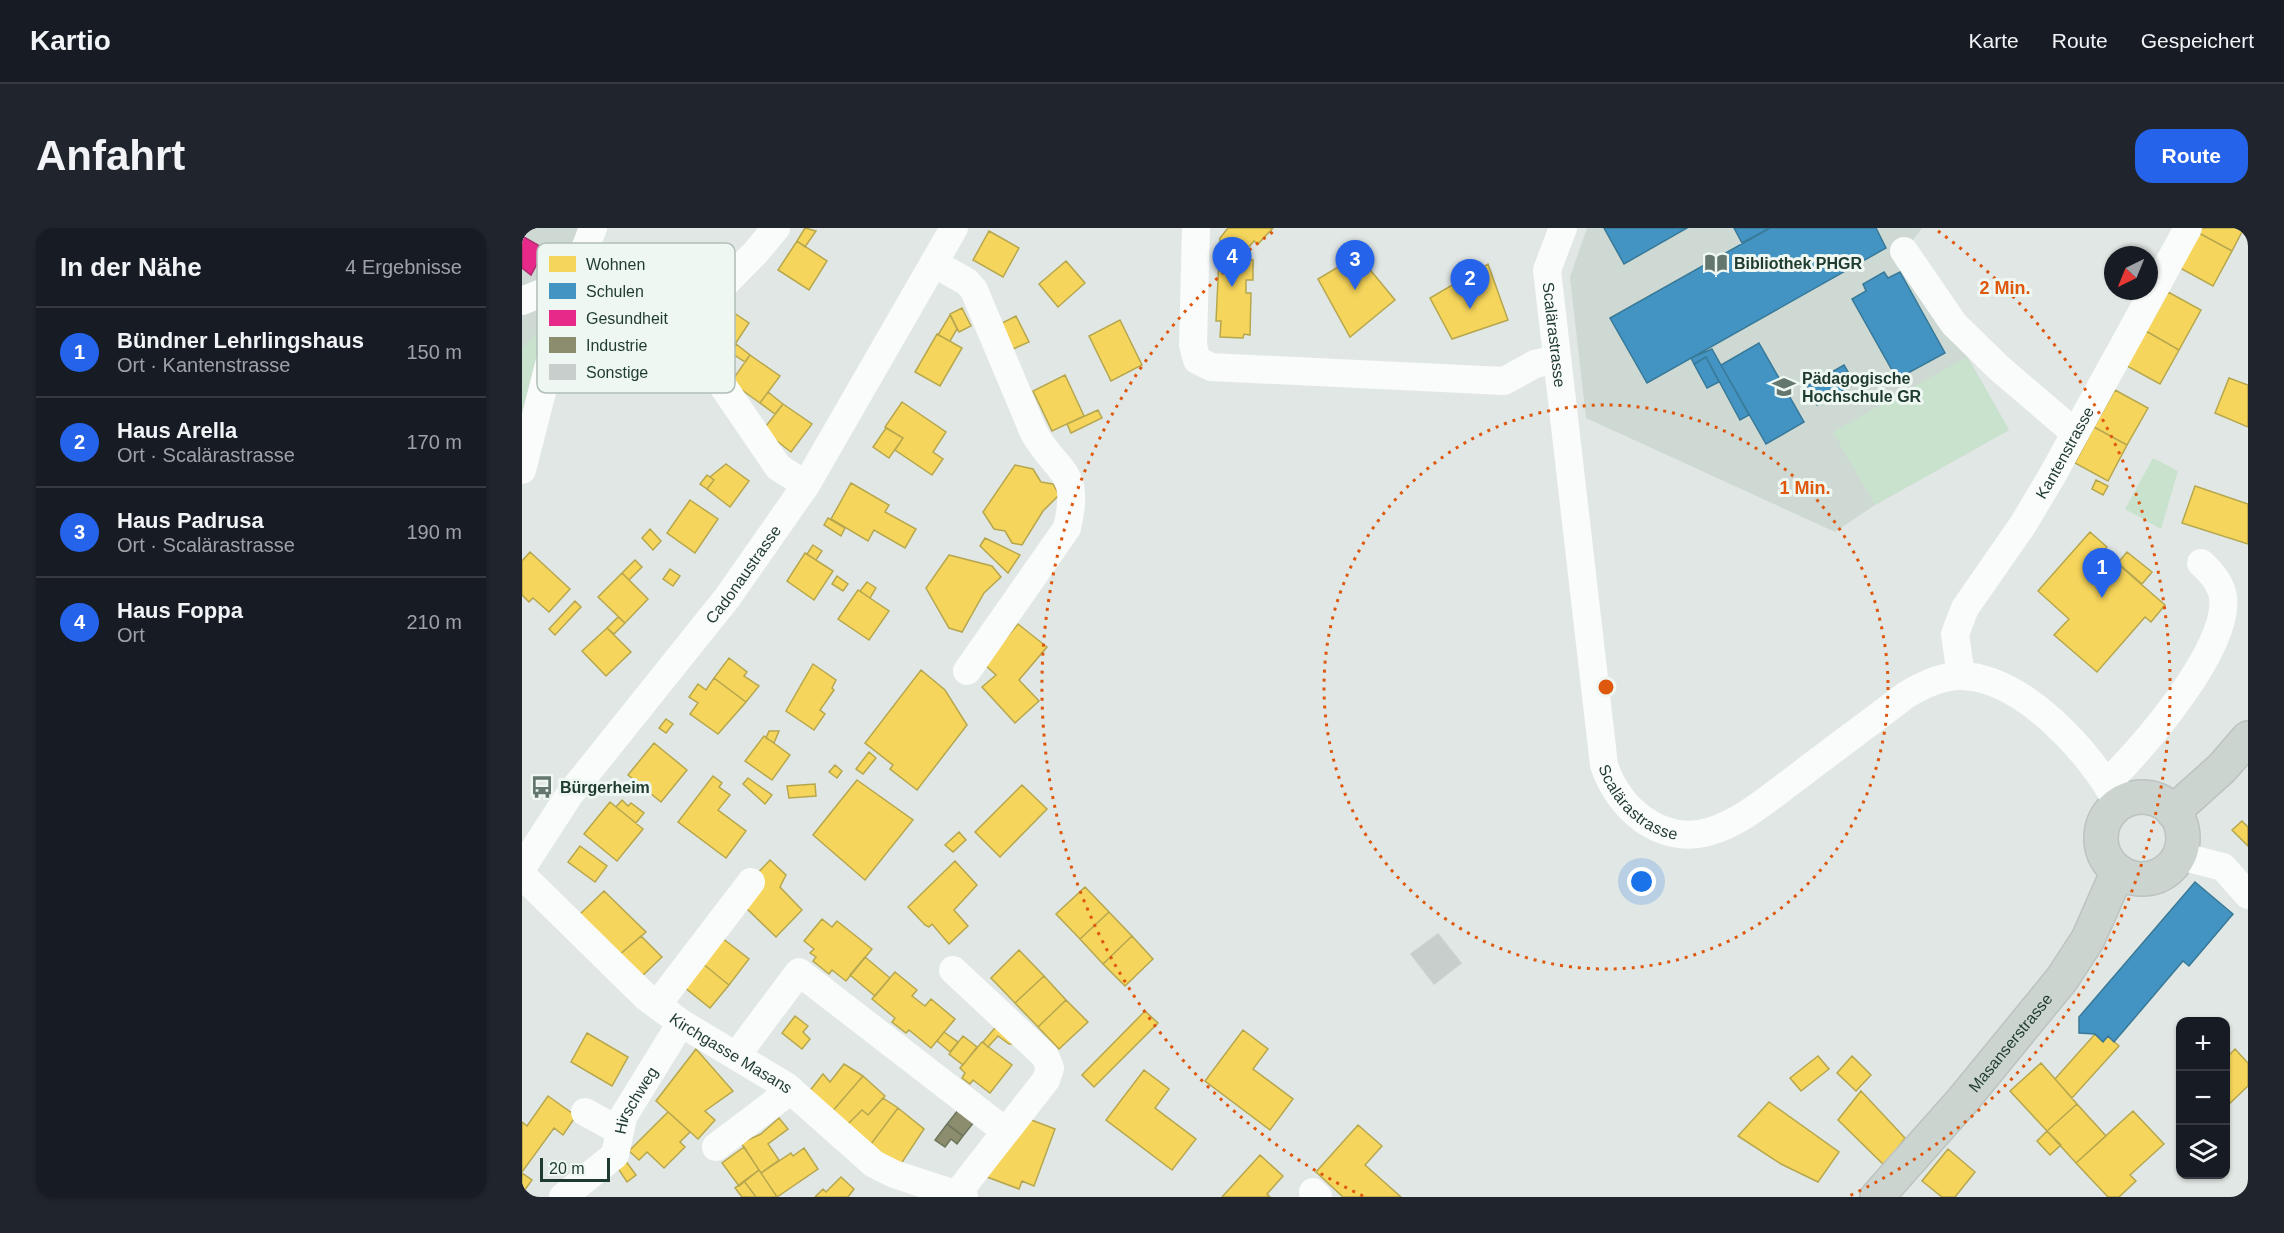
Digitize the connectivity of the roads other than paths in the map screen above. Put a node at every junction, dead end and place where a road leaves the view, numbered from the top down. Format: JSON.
{"nodes":[{"id":1,"x":593,"y":228,"type":"edge"},
{"id":2,"x":776,"y":228,"type":"edge"},
{"id":3,"x":954,"y":228,"type":"edge"},
{"id":4,"x":1196,"y":228,"type":"edge"},
{"id":5,"x":1563,"y":228,"type":"edge"},
{"id":6,"x":2188,"y":228,"type":"edge"},
{"id":7,"x":587,"y":243,"type":"edge"},
{"id":8,"x":1904,"y":250,"type":"dead end"},
{"id":9,"x":934,"y":263,"type":"junction"},
{"id":10,"x":735,"y":273,"type":"edge"},
{"id":11,"x":537,"y":295,"type":"edge"},
{"id":12,"x":522,"y":301,"type":"edge"},
{"id":13,"x":1557,"y":359,"type":"junction"},
{"id":14,"x":542,"y":393,"type":"edge"},
{"id":15,"x":728,"y":393,"type":"edge"},
{"id":16,"x":2075,"y":433,"type":"junction"},
{"id":17,"x":522,"y":470,"type":"edge"},
{"id":18,"x":806,"y":485,"type":"junction"},
{"id":19,"x":2201,"y":563,"type":"dead end"},
{"id":20,"x":967,"y":671,"type":"dead end"},
{"id":21,"x":1961,"y":676,"type":"junction"},
{"id":22,"x":2248,"y":738,"type":"edge"},
{"id":23,"x":2113,"y":794,"type":"junction"},
{"id":24,"x":2173,"y":812,"type":"junction"},
{"id":25,"x":2180,"y":856,"type":"junction"},
{"id":26,"x":522,"y":868,"type":"edge"},
{"id":27,"x":2118,"y":871,"type":"junction"},
{"id":28,"x":522,"y":875,"type":"edge"},
{"id":29,"x":751,"y":882,"type":"dead end"},
{"id":30,"x":2248,"y":895,"type":"edge"},
{"id":31,"x":953,"y":970,"type":"dead end"},
{"id":32,"x":657,"y":1005,"type":"junction"},
{"id":33,"x":681,"y":1023,"type":"junction"},
{"id":34,"x":736,"y":1056,"type":"junction"},
{"id":35,"x":791,"y":1090,"type":"junction"},
{"id":36,"x":585,"y":1112,"type":"dead end"},
{"id":37,"x":618,"y":1130,"type":"junction"},
{"id":38,"x":1005,"y":1131,"type":"junction"},
{"id":39,"x":716,"y":1147,"type":"dead end"},
{"id":40,"x":960,"y":1195,"type":"edge"},
{"id":41,"x":563,"y":1197,"type":"edge"},
{"id":42,"x":1877,"y":1197,"type":"edge"}],
"edges":[{"from":1,"to":7,"type":"street"},
{"from":2,"to":10,"type":"street"},
{"from":3,"to":9,"type":"street","name":"Cadonaustrasse"},
{"from":4,"to":13,"type":"street"},
{"from":5,"to":13,"type":"street","name":"Scalärastrasse"},
{"from":6,"to":16,"type":"street","name":"Kantenstrasse"},
{"from":8,"to":16,"type":"street"},
{"from":9,"to":18,"type":"street","name":"Cadonaustrasse"},
{"from":9,"to":20,"type":"street"},
{"from":11,"to":12,"type":"street"},
{"from":13,"to":21,"type":"street","name":"Scalärastrasse"},
{"from":14,"to":17,"type":"street"},
{"from":15,"to":18,"type":"street"},
{"from":16,"to":21,"type":"street","name":"Kantenstrasse"},
{"from":18,"to":26,"type":"street","name":"Cadonaustrasse"},
{"from":19,"to":23,"type":"street"},
{"from":21,"to":23,"type":"street","name":"Scalärastrasse"},
{"from":22,"to":24,"type":"main road"},
{"from":23,"to":24,"type":"main road"},
{"from":23,"to":27,"type":"main road"},
{"from":24,"to":25,"type":"main road"},
{"from":25,"to":27,"type":"main road"},
{"from":25,"to":30,"type":"street"},
{"from":27,"to":42,"type":"main road","name":"Masanserstrasse"},
{"from":28,"to":32,"type":"street","name":"Kirchgasse Masans"},
{"from":29,"to":32,"type":"street"},
{"from":31,"to":38,"type":"street"},
{"from":32,"to":33,"type":"street","name":"Kirchgasse Masans"},
{"from":33,"to":34,"type":"street","name":"Kirchgasse Masans"},
{"from":33,"to":37,"type":"street","name":"Hirschweg"},
{"from":34,"to":35,"type":"street","name":"Kirchgasse Masans"},
{"from":34,"to":38,"type":"street"},
{"from":35,"to":39,"type":"street"},
{"from":35,"to":40,"type":"street","name":"Kirchgasse Masans"},
{"from":36,"to":37,"type":"street"},
{"from":37,"to":41,"type":"street","name":"Hirschweg"},
{"from":38,"to":40,"type":"street"}]}
